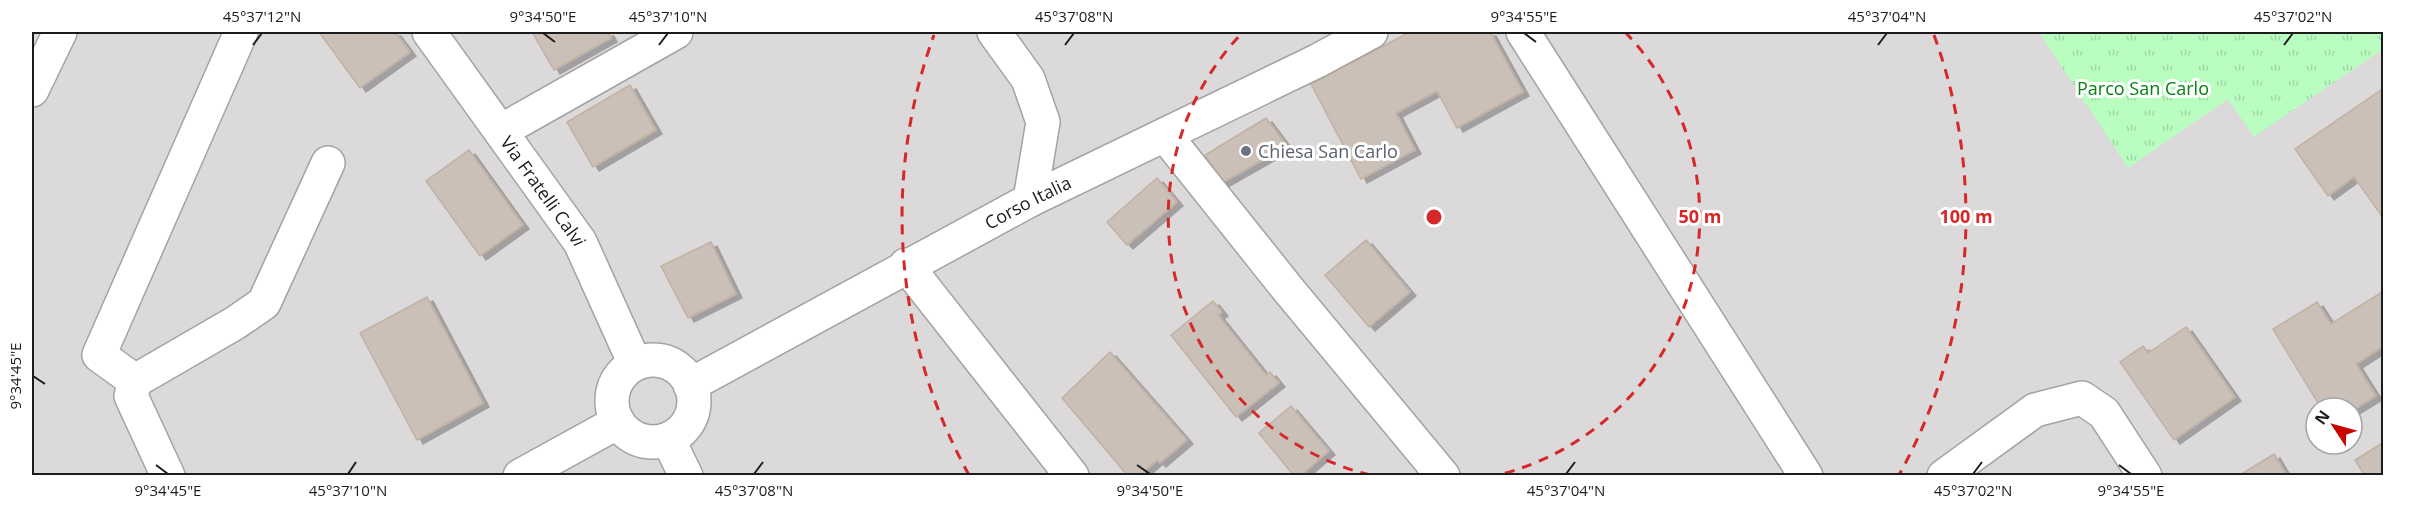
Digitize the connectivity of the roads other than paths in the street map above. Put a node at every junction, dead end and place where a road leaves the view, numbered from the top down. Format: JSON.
{"nodes":[{"id":1,"x":60,"y":32,"type":"edge"},
{"id":2,"x":241,"y":32,"type":"edge"},
{"id":3,"x":429,"y":32,"type":"edge"},
{"id":4,"x":676,"y":32,"type":"edge"},
{"id":5,"x":994,"y":32,"type":"edge"},
{"id":6,"x":1371,"y":32,"type":"edge"},
{"id":7,"x":1523,"y":32,"type":"edge"},
{"id":8,"x":32,"y":90,"type":"edge"},
{"id":9,"x":501,"y":131,"type":"junction"},
{"id":10,"x":1165,"y":135,"type":"junction"},
{"id":11,"x":328,"y":163,"type":"dead end"},
{"id":12,"x":1030,"y":200,"type":"junction"},
{"id":13,"x":906,"y":266,"type":"junction"},
{"id":14,"x":635,"y":364,"type":"junction"},
{"id":15,"x":135,"y":381,"type":"junction"},
{"id":16,"x":690,"y":385,"type":"junction"},
{"id":17,"x":618,"y":422,"type":"junction"},
{"id":18,"x":668,"y":439,"type":"junction"},
{"id":19,"x":168,"y":476,"type":"edge"},
{"id":20,"x":520,"y":476,"type":"edge"},
{"id":21,"x":686,"y":476,"type":"edge"},
{"id":22,"x":1072,"y":476,"type":"edge"},
{"id":23,"x":1443,"y":476,"type":"edge"},
{"id":24,"x":1806,"y":476,"type":"edge"},
{"id":25,"x":1944,"y":476,"type":"edge"},
{"id":26,"x":2145,"y":476,"type":"edge"}],
"edges":[{"from":1,"to":8,"type":"street"},
{"from":2,"to":15,"type":"street"},
{"from":3,"to":9,"type":"street","name":"Via Fratelli Calvi"},
{"from":4,"to":9,"type":"street"},
{"from":5,"to":12,"type":"street"},
{"from":6,"to":10,"type":"street","name":"Corso Italia"},
{"from":7,"to":24,"type":"street"},
{"from":9,"to":14,"type":"street","name":"Via Fratelli Calvi"},
{"from":10,"to":12,"type":"street","name":"Corso Italia"},
{"from":10,"to":23,"type":"street"},
{"from":11,"to":15,"type":"street"},
{"from":12,"to":13,"type":"street","name":"Corso Italia"},
{"from":13,"to":16,"type":"street","name":"Corso Italia"},
{"from":13,"to":22,"type":"street"},
{"from":14,"to":16,"type":"street"},
{"from":14,"to":17,"type":"street"},
{"from":15,"to":19,"type":"street"},
{"from":16,"to":18,"type":"street"},
{"from":17,"to":18,"type":"street"},
{"from":17,"to":20,"type":"street"},
{"from":18,"to":21,"type":"street"},
{"from":25,"to":26,"type":"street"}]}
